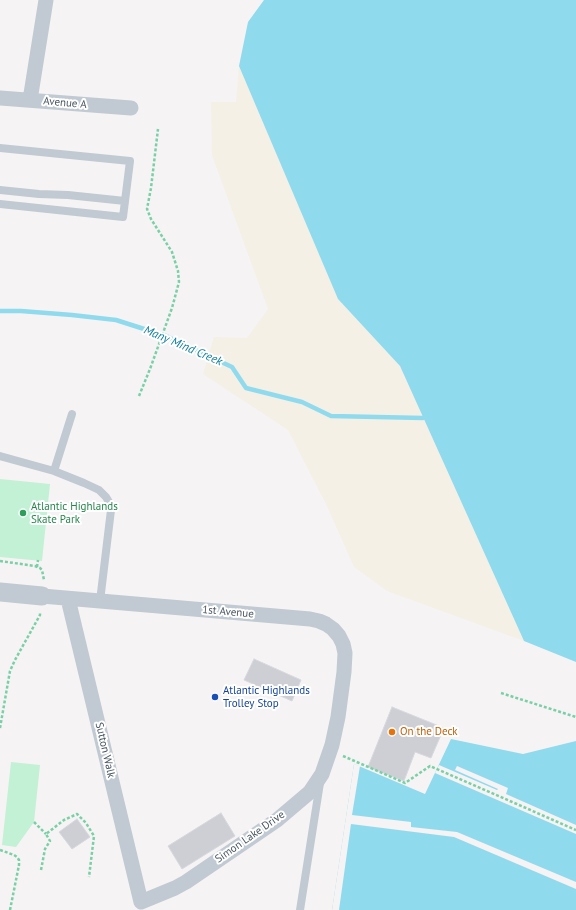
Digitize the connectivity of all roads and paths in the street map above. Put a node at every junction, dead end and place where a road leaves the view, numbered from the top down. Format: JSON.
{"nodes":[{"id":1,"x":46,"y":0,"type":"edge"},
{"id":2,"x":0,"y":98,"type":"edge"},
{"id":3,"x":30,"y":100,"type":"junction"},
{"id":4,"x":131,"y":108,"type":"dead end"},
{"id":5,"x":158,"y":129,"type":"dead end"},
{"id":6,"x":0,"y":148,"type":"edge"},
{"id":7,"x":0,"y":190,"type":"edge"},
{"id":8,"x":125,"y":201,"type":"junction"},
{"id":9,"x":0,"y":204,"type":"edge"},
{"id":10,"x":139,"y":396,"type":"dead end"},
{"id":11,"x":72,"y":414,"type":"dead end"},
{"id":12,"x":0,"y":456,"type":"edge"},
{"id":13,"x":54,"y":471,"type":"junction"},
{"id":14,"x":38,"y":560,"type":"dead end"},
{"id":15,"x":0,"y":561,"type":"edge"},
{"id":16,"x":37,"y":567,"type":"junction"},
{"id":17,"x":43,"y":588,"type":"junction"},
{"id":18,"x":0,"y":592,"type":"edge"},
{"id":19,"x":68,"y":599,"type":"junction"},
{"id":20,"x":100,"y":601,"type":"junction"},
{"id":21,"x":40,"y":615,"type":"dead end"},
{"id":22,"x":501,"y":693,"type":"dead end"},
{"id":23,"x":576,"y":718,"type":"edge"},
{"id":24,"x":0,"y":728,"type":"edge"},
{"id":25,"x":331,"y":748,"type":"junction"},
{"id":26,"x":322,"y":774,"type":"junction"},
{"id":27,"x":34,"y":822,"type":"dead end"},
{"id":28,"x":576,"y":830,"type":"edge"},
{"id":29,"x":46,"y":834,"type":"junction"},
{"id":30,"x":0,"y":850,"type":"edge"},
{"id":31,"x":41,"y":870,"type":"dead end"},
{"id":32,"x":88,"y":877,"type":"dead end"},
{"id":33,"x":142,"y":906,"type":"edge"},
{"id":34,"x":10,"y":910,"type":"edge"},
{"id":35,"x":300,"y":910,"type":"edge"}],
"edges":[{"from":1,"to":3,"type":"street"},
{"from":2,"to":3,"type":"street","name":"Avenue A"},
{"from":3,"to":4,"type":"street","name":"Avenue A"},
{"from":5,"to":10,"type":"path"},
{"from":6,"to":8,"type":"lane"},
{"from":7,"to":8,"type":"lane"},
{"from":8,"to":9,"type":"lane"},
{"from":11,"to":13,"type":"lane"},
{"from":12,"to":13,"type":"lane"},
{"from":13,"to":20,"type":"lane"},
{"from":14,"to":16,"type":"path"},
{"from":15,"to":16,"type":"path"},
{"from":16,"to":17,"type":"path"},
{"from":17,"to":18,"type":"street","name":"1st Avenue"},
{"from":17,"to":19,"type":"street","name":"1st Avenue"},
{"from":19,"to":20,"type":"street","name":"1st Avenue"},
{"from":19,"to":33,"type":"street","name":"Sutton Walk"},
{"from":20,"to":25,"type":"street","name":"1st Avenue"},
{"from":21,"to":24,"type":"path"},
{"from":22,"to":23,"type":"path"},
{"from":25,"to":26,"type":"street","name":"Simon Lake Drive"},
{"from":25,"to":28,"type":"path"},
{"from":26,"to":33,"type":"street","name":"Simon Lake Drive"},
{"from":26,"to":35,"type":"lane"},
{"from":27,"to":29,"type":"path"},
{"from":29,"to":31,"type":"path"},
{"from":29,"to":32,"type":"path"},
{"from":30,"to":34,"type":"path"}]}
